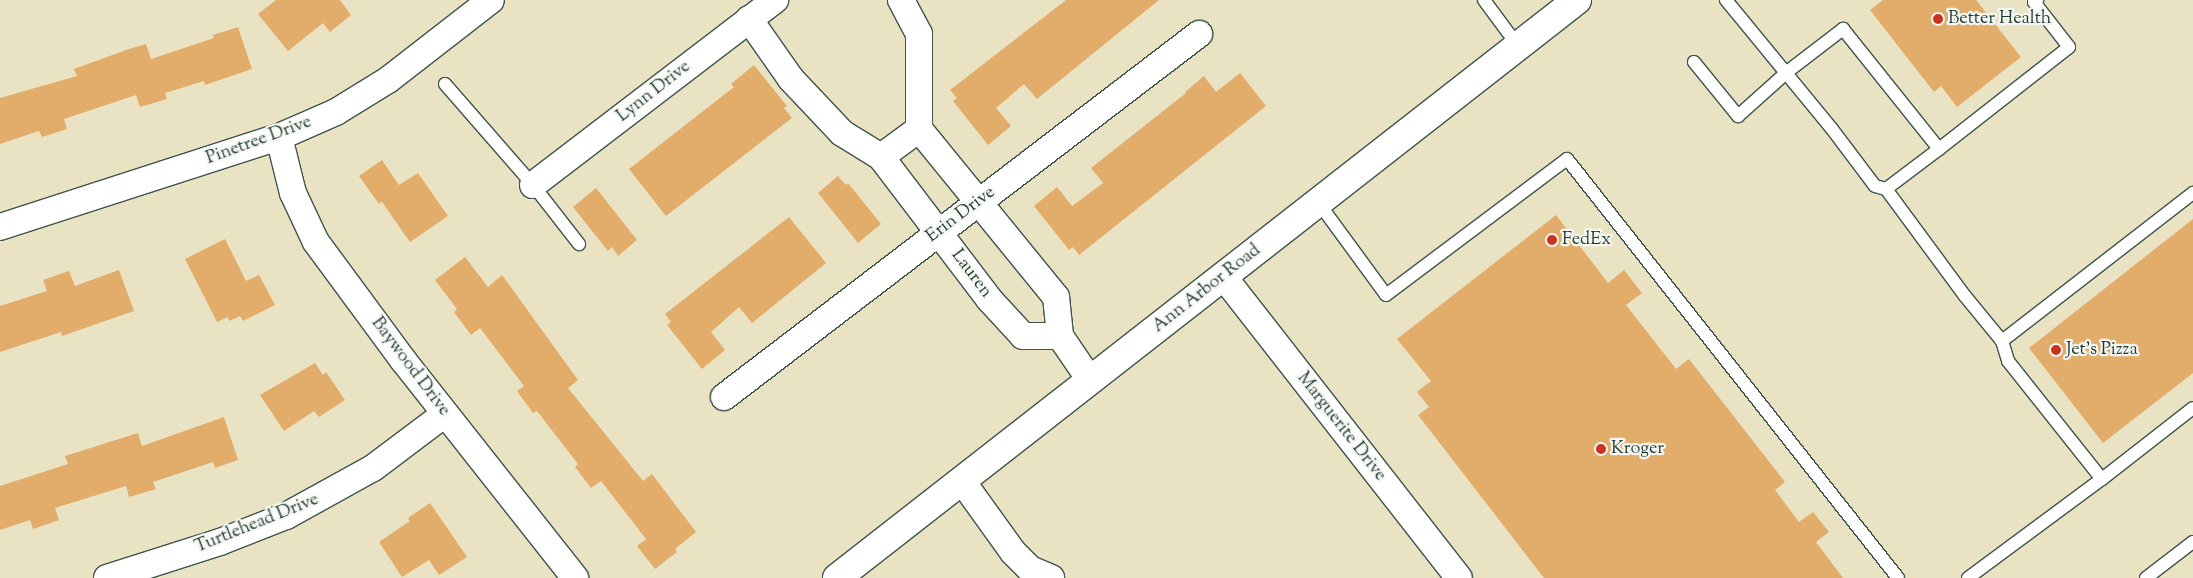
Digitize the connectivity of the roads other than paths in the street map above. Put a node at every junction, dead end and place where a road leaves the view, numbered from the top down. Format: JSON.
{"nodes":[{"id":1,"x":491,"y":0,"type":"edge"},
{"id":2,"x":775,"y":0,"type":"edge"},
{"id":3,"x":901,"y":0,"type":"edge"},
{"id":4,"x":1484,"y":0,"type":"edge"},
{"id":5,"x":1577,"y":0,"type":"edge"},
{"id":6,"x":1726,"y":0,"type":"edge"},
{"id":7,"x":2037,"y":0,"type":"edge"},
{"id":8,"x":749,"y":19,"type":"junction"},
{"id":9,"x":1199,"y":34,"type":"dead end"},
{"id":10,"x":1518,"y":46,"type":"junction"},
{"id":11,"x":1694,"y":62,"type":"dead end"},
{"id":12,"x":1787,"y":72,"type":"junction"},
{"id":13,"x":445,"y":84,"type":"dead end"},
{"id":14,"x":919,"y":129,"type":"junction"},
{"id":15,"x":279,"y":138,"type":"junction"},
{"id":16,"x":1939,"y":149,"type":"junction"},
{"id":17,"x":881,"y":157,"type":"junction"},
{"id":18,"x":533,"y":186,"type":"junction"},
{"id":19,"x":1886,"y":189,"type":"junction"},
{"id":20,"x":2193,"y":193,"type":"edge"},
{"id":21,"x":1318,"y":202,"type":"junction"},
{"id":22,"x":977,"y":203,"type":"junction"},
{"id":23,"x":0,"y":227,"type":"edge"},
{"id":24,"x":939,"y":232,"type":"junction"},
{"id":25,"x":579,"y":244,"type":"dead end"},
{"id":26,"x":1223,"y":276,"type":"junction"},
{"id":27,"x":1060,"y":336,"type":"junction"},
{"id":28,"x":2002,"y":342,"type":"junction"},
{"id":29,"x":1090,"y":380,"type":"junction"},
{"id":30,"x":724,"y":397,"type":"dead end"},
{"id":31,"x":2193,"y":408,"type":"edge"},
{"id":32,"x":445,"y":414,"type":"junction"},
{"id":33,"x":2102,"y":479,"type":"junction"},
{"id":34,"x":962,"y":481,"type":"junction"},
{"id":35,"x":2193,"y":542,"type":"edge"},
{"id":36,"x":1452,"y":575,"type":"edge"},
{"id":37,"x":107,"y":578,"type":"edge"},
{"id":38,"x":575,"y":578,"type":"edge"},
{"id":39,"x":837,"y":578,"type":"edge"},
{"id":40,"x":1051,"y":578,"type":"edge"},
{"id":41,"x":1898,"y":578,"type":"edge"},
{"id":42,"x":1968,"y":578,"type":"edge"},
{"id":43,"x":2146,"y":578,"type":"edge"}],
"edges":[{"from":1,"to":15,"type":"street","name":"Pinetree Drive"},
{"from":2,"to":8,"type":"street","name":"Lynn Drive"},
{"from":3,"to":14,"type":"street"},
{"from":4,"to":10,"type":"lane"},
{"from":5,"to":10,"type":"main road","name":"Ann Arbor Road"},
{"from":6,"to":12,"type":"lane"},
{"from":7,"to":16,"type":"lane"},
{"from":8,"to":17,"type":"street","name":"Lauren"},
{"from":8,"to":18,"type":"street","name":"Lynn Drive"},
{"from":9,"to":22,"type":"street","name":"Erin Drive"},
{"from":10,"to":21,"type":"main road","name":"Ann Arbor Road"},
{"from":11,"to":12,"type":"lane"},
{"from":12,"to":16,"type":"lane"},
{"from":12,"to":19,"type":"lane"},
{"from":13,"to":18,"type":"lane"},
{"from":14,"to":17,"type":"street"},
{"from":14,"to":22,"type":"street"},
{"from":15,"to":23,"type":"street","name":"Pinetree Drive"},
{"from":15,"to":32,"type":"street","name":"Baywood Drive"},
{"from":16,"to":19,"type":"lane"},
{"from":17,"to":24,"type":"street","name":"Lauren"},
{"from":18,"to":25,"type":"lane"},
{"from":19,"to":28,"type":"lane"},
{"from":20,"to":28,"type":"lane"},
{"from":21,"to":26,"type":"main road","name":"Ann Arbor Road"},
{"from":21,"to":41,"type":"lane"},
{"from":22,"to":24,"type":"street","name":"Erin Drive"},
{"from":22,"to":27,"type":"street"},
{"from":24,"to":27,"type":"street","name":"Lauren"},
{"from":24,"to":30,"type":"street","name":"Erin Drive"},
{"from":26,"to":29,"type":"main road","name":"Ann Arbor Road"},
{"from":26,"to":36,"type":"street","name":"Marguerite Drive"},
{"from":27,"to":29,"type":"street"},
{"from":28,"to":33,"type":"lane"},
{"from":29,"to":34,"type":"main road","name":"Ann Arbor Road"},
{"from":31,"to":33,"type":"lane"},
{"from":32,"to":37,"type":"street","name":"Turtlehead Drive"},
{"from":32,"to":38,"type":"street","name":"Baywood Drive"},
{"from":33,"to":42,"type":"lane"},
{"from":34,"to":39,"type":"main road","name":"Ann Arbor Road"},
{"from":34,"to":40,"type":"street"},
{"from":35,"to":43,"type":"lane"}]}
